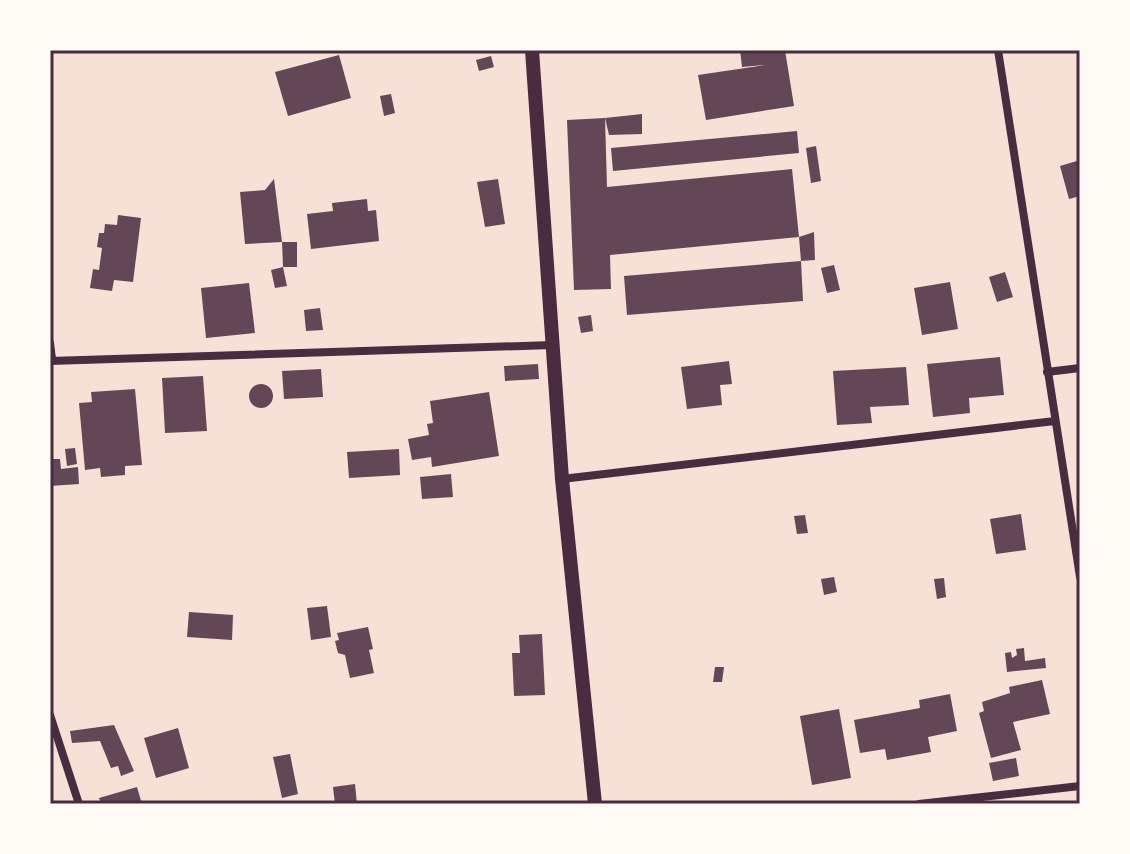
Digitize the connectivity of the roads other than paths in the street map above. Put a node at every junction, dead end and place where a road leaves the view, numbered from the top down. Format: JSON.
{"nodes":[{"id":1,"x":532,"y":50,"type":"edge"},
{"id":2,"x":998,"y":50,"type":"edge"},
{"id":3,"x":50,"y":343,"type":"edge"},
{"id":4,"x":552,"y":345,"type":"junction"},
{"id":5,"x":51,"y":360,"type":"edge"},
{"id":6,"x":1080,"y":368,"type":"edge"},
{"id":7,"x":1047,"y":372,"type":"junction"},
{"id":8,"x":1055,"y":421,"type":"junction"},
{"id":9,"x":562,"y":479,"type":"junction"},
{"id":10,"x":1080,"y":577,"type":"edge"},
{"id":11,"x":50,"y":715,"type":"edge"},
{"id":12,"x":1080,"y":786,"type":"edge"},
{"id":13,"x":79,"y":804,"type":"edge"},
{"id":14,"x":595,"y":804,"type":"edge"},
{"id":15,"x":919,"y":804,"type":"edge"}],
"edges":[{"from":1,"to":4,"type":"main road"},
{"from":2,"to":7,"type":"street"},
{"from":3,"to":5,"type":"street"},
{"from":4,"to":5,"type":"street"},
{"from":4,"to":9,"type":"main road"},
{"from":6,"to":7,"type":"street"},
{"from":7,"to":8,"type":"street"},
{"from":8,"to":9,"type":"street"},
{"from":8,"to":10,"type":"street"},
{"from":9,"to":14,"type":"main road"},
{"from":11,"to":13,"type":"street"},
{"from":12,"to":15,"type":"street"}]}
